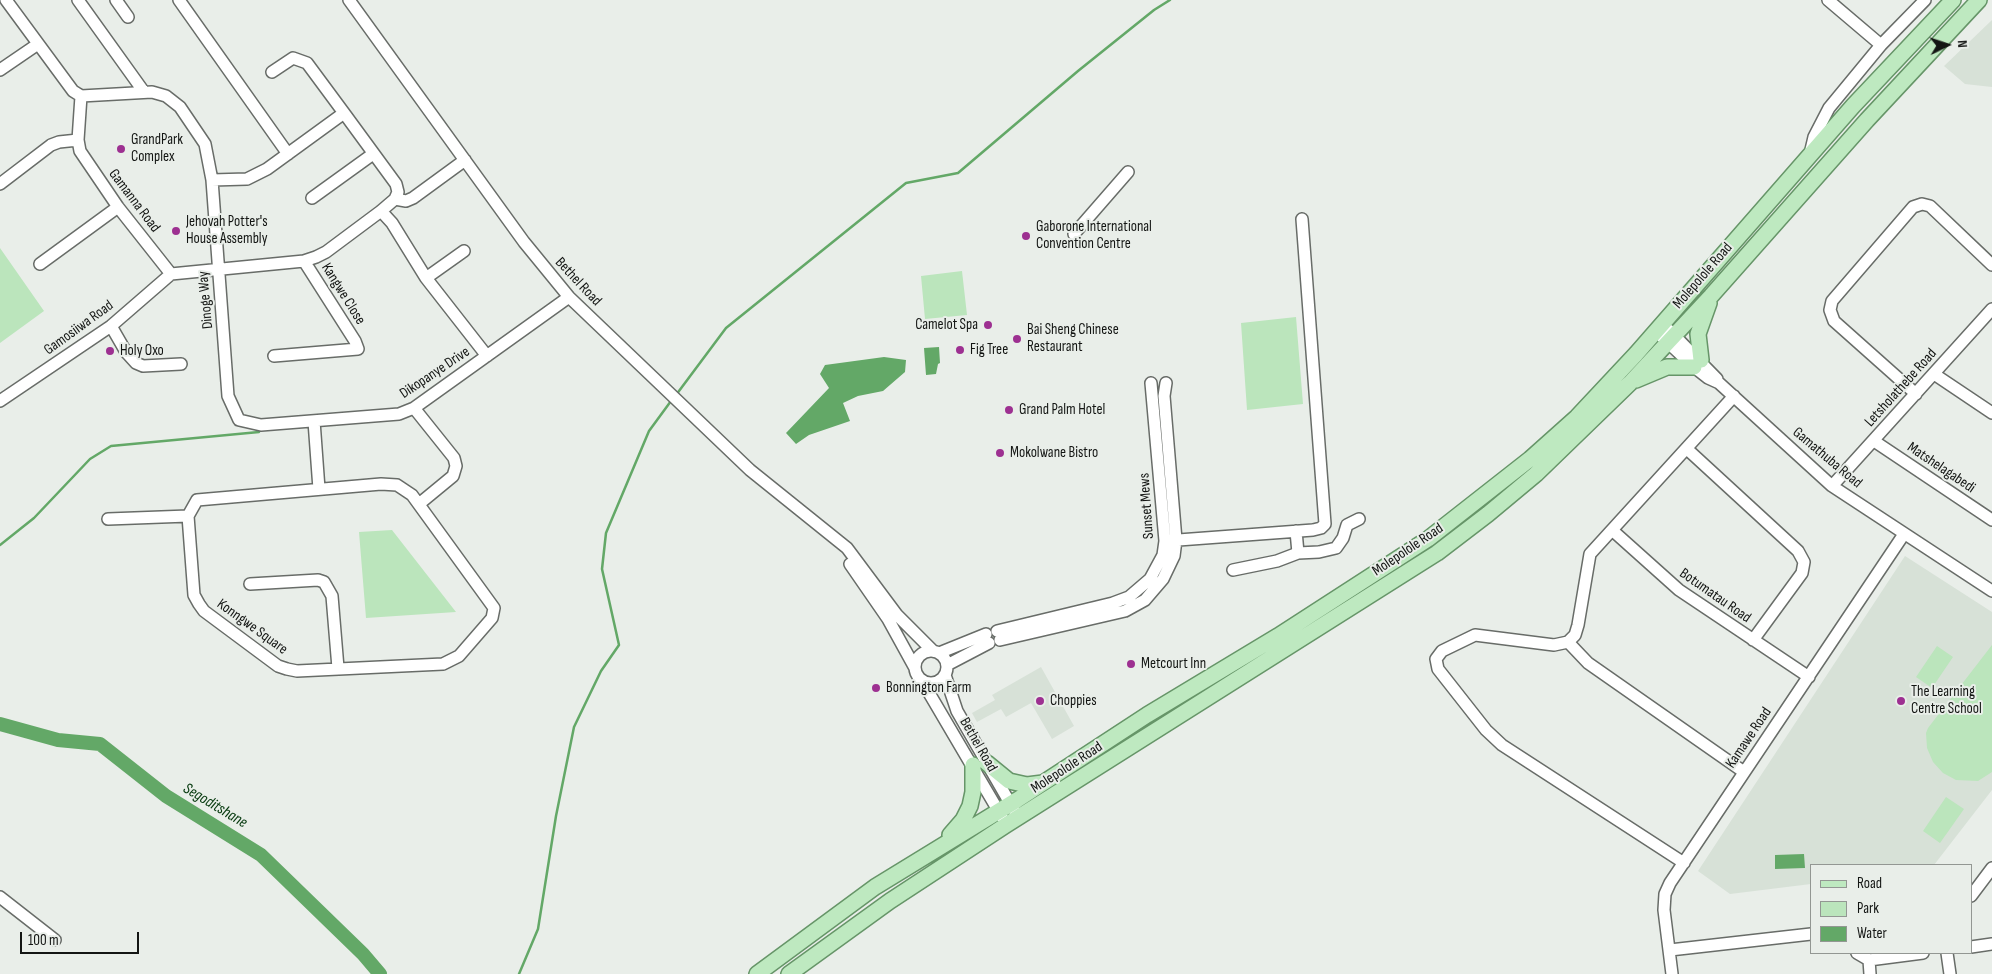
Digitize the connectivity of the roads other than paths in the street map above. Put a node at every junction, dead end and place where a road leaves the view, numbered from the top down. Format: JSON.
{"nodes":[{"id":1,"x":6,"y":0,"type":"edge"},
{"id":2,"x":78,"y":0,"type":"edge"},
{"id":3,"x":116,"y":0,"type":"edge"},
{"id":4,"x":179,"y":0,"type":"edge"},
{"id":5,"x":349,"y":0,"type":"edge"},
{"id":6,"x":1828,"y":0,"type":"edge"},
{"id":7,"x":1925,"y":0,"type":"edge"},
{"id":8,"x":1953,"y":0,"type":"edge"},
{"id":9,"x":1979,"y":0,"type":"edge"},
{"id":10,"x":128,"y":17,"type":"dead end"},
{"id":11,"x":38,"y":44,"type":"junction"},
{"id":12,"x":1881,"y":45,"type":"junction"},
{"id":13,"x":0,"y":70,"type":"edge"},
{"id":14,"x":272,"y":72,"type":"dead end"},
{"id":15,"x":144,"y":92,"type":"junction"},
{"id":16,"x":81,"y":96,"type":"junction"},
{"id":17,"x":344,"y":114,"type":"junction"},
{"id":18,"x":78,"y":140,"type":"junction"},
{"id":19,"x":288,"y":154,"type":"junction"},
{"id":20,"x":373,"y":154,"type":"junction"},
{"id":21,"x":1810,"y":154,"type":"junction"},
{"id":22,"x":464,"y":160,"type":"junction"},
{"id":23,"x":1128,"y":172,"type":"dead end"},
{"id":24,"x":212,"y":180,"type":"junction"},
{"id":25,"x":0,"y":184,"type":"edge"},
{"id":26,"x":312,"y":198,"type":"dead end"},
{"id":27,"x":395,"y":199,"type":"junction"},
{"id":28,"x":118,"y":207,"type":"junction"},
{"id":29,"x":382,"y":212,"type":"junction"},
{"id":30,"x":1302,"y":219,"type":"dead end"},
{"id":31,"x":1074,"y":234,"type":"dead end"},
{"id":32,"x":464,"y":251,"type":"dead end"},
{"id":33,"x":304,"y":261,"type":"junction"},
{"id":34,"x":40,"y":264,"type":"dead end"},
{"id":35,"x":1992,"y":265,"type":"edge"},
{"id":36,"x":218,"y":268,"type":"junction"},
{"id":37,"x":171,"y":274,"type":"junction"},
{"id":38,"x":426,"y":278,"type":"junction"},
{"id":39,"x":1711,"y":296,"type":"junction"},
{"id":40,"x":569,"y":297,"type":"junction"},
{"id":41,"x":1992,"y":310,"type":"edge"},
{"id":42,"x":110,"y":326,"type":"junction"},
{"id":43,"x":1658,"y":327,"type":"junction"},
{"id":44,"x":1671,"y":338,"type":"junction"},
{"id":45,"x":274,"y":356,"type":"dead end"},
{"id":46,"x":487,"y":356,"type":"junction"},
{"id":47,"x":181,"y":364,"type":"dead end"},
{"id":48,"x":1698,"y":364,"type":"junction"},
{"id":49,"x":1934,"y":374,"type":"junction"},
{"id":50,"x":1151,"y":383,"type":"dead end"},
{"id":51,"x":1166,"y":383,"type":"dead end"},
{"id":52,"x":1630,"y":383,"type":"junction"},
{"id":53,"x":1916,"y":394,"type":"junction"},
{"id":54,"x":1734,"y":396,"type":"junction"},
{"id":55,"x":0,"y":401,"type":"edge"},
{"id":56,"x":414,"y":408,"type":"junction"},
{"id":57,"x":1992,"y":413,"type":"edge"},
{"id":58,"x":239,"y":420,"type":"joint"},
{"id":59,"x":314,"y":421,"type":"junction"},
{"id":60,"x":1874,"y":441,"type":"junction"},
{"id":61,"x":1687,"y":449,"type":"junction"},
{"id":62,"x":1832,"y":486,"type":"junction"},
{"id":63,"x":319,"y":489,"type":"junction"},
{"id":64,"x":419,"y":504,"type":"junction"},
{"id":65,"x":188,"y":516,"type":"junction"},
{"id":66,"x":108,"y":519,"type":"dead end"},
{"id":67,"x":1359,"y":519,"type":"dead end"},
{"id":68,"x":1992,"y":520,"type":"edge"},
{"id":69,"x":1612,"y":530,"type":"junction"},
{"id":70,"x":1296,"y":531,"type":"junction"},
{"id":71,"x":1904,"y":534,"type":"junction"},
{"id":72,"x":835,"y":539,"type":"junction"},
{"id":73,"x":1171,"y":541,"type":"junction"},
{"id":74,"x":1298,"y":553,"type":"junction"},
{"id":75,"x":1233,"y":570,"type":"dead end"},
{"id":76,"x":250,"y":584,"type":"dead end"},
{"id":77,"x":1992,"y":592,"type":"edge"},
{"id":78,"x":993,"y":637,"type":"junction"},
{"id":79,"x":1752,"y":640,"type":"junction"},
{"id":80,"x":1568,"y":642,"type":"junction"},
{"id":81,"x":936,"y":652,"type":"junction"},
{"id":82,"x":338,"y":668,"type":"junction"},
{"id":83,"x":915,"y":668,"type":"junction"},
{"id":84,"x":946,"y":670,"type":"junction"},
{"id":85,"x":1809,"y":676,"type":"junction"},
{"id":86,"x":922,"y":681,"type":"junction"},
{"id":87,"x":957,"y":711,"type":"junction"},
{"id":88,"x":945,"y":719,"type":"junction"},
{"id":89,"x":976,"y":762,"type":"junction"},
{"id":90,"x":1744,"y":772,"type":"junction"},
{"id":91,"x":1045,"y":782,"type":"junction"},
{"id":92,"x":1004,"y":807,"type":"junction"},
{"id":93,"x":1012,"y":821,"type":"junction"},
{"id":94,"x":938,"y":846,"type":"junction"},
{"id":95,"x":1684,"y":863,"type":"junction"},
{"id":96,"x":1992,"y":868,"type":"edge"},
{"id":97,"x":1972,"y":895,"type":"edge"},
{"id":98,"x":0,"y":897,"type":"edge"},
{"id":99,"x":1810,"y":934,"type":"edge"},
{"id":100,"x":55,"y":940,"type":"dead end"},
{"id":101,"x":1992,"y":944,"type":"edge"},
{"id":102,"x":1972,"y":947,"type":"edge"},
{"id":103,"x":1670,"y":950,"type":"junction"},
{"id":104,"x":1859,"y":954,"type":"edge"},
{"id":105,"x":1916,"y":954,"type":"edge"},
{"id":106,"x":1947,"y":954,"type":"edge"},
{"id":107,"x":1869,"y":960,"type":"junction"},
{"id":108,"x":757,"y":974,"type":"edge"},
{"id":109,"x":789,"y":974,"type":"edge"},
{"id":110,"x":1672,"y":974,"type":"edge"},
{"id":111,"x":1870,"y":974,"type":"edge"},
{"id":112,"x":1950,"y":974,"type":"edge"}],
"edges":[{"from":1,"to":11,"type":"street"},
{"from":2,"to":15,"type":"street"},
{"from":3,"to":10,"type":"street"},
{"from":4,"to":19,"type":"street"},
{"from":5,"to":22,"type":"street","name":"Bethel Road"},
{"from":6,"to":12,"type":"street"},
{"from":7,"to":12,"type":"street"},
{"from":8,"to":21,"type":"main road","name":"Molepolole Road"},
{"from":9,"to":39,"type":"main road","name":"Molepolole Road"},
{"from":11,"to":13,"type":"street"},
{"from":11,"to":16,"type":"street"},
{"from":12,"to":21,"type":"street"},
{"from":14,"to":17,"type":"street"},
{"from":15,"to":16,"type":"street","name":"Dinoge Way"},
{"from":15,"to":24,"type":"street","name":"Dinoge Way"},
{"from":16,"to":18,"type":"street","name":"Gamanna Road"},
{"from":17,"to":19,"type":"street"},
{"from":17,"to":20,"type":"street"},
{"from":18,"to":25,"type":"street"},
{"from":18,"to":28,"type":"street","name":"Gamanna Road"},
{"from":19,"to":24,"type":"street"},
{"from":20,"to":26,"type":"street"},
{"from":20,"to":27,"type":"street"},
{"from":21,"to":43,"type":"main road","name":"Molepolole Road"},
{"from":22,"to":27,"type":"street"},
{"from":22,"to":40,"type":"street","name":"Bethel Road"},
{"from":23,"to":31,"type":"street"},
{"from":24,"to":36,"type":"street","name":"Dinoge Way"},
{"from":27,"to":29,"type":"street"},
{"from":28,"to":34,"type":"street"},
{"from":28,"to":37,"type":"street","name":"Gamanna Road"},
{"from":29,"to":33,"type":"street"},
{"from":29,"to":38,"type":"street"},
{"from":30,"to":70,"type":"street"},
{"from":32,"to":38,"type":"street"},
{"from":33,"to":36,"type":"street"},
{"from":33,"to":45,"type":"street","name":"Kangwe Close"},
{"from":35,"to":53,"type":"street"},
{"from":36,"to":37,"type":"street"},
{"from":36,"to":58,"type":"street","name":"Dinoge Way"},
{"from":37,"to":42,"type":"street","name":"Gamosiiwa Road"},
{"from":38,"to":46,"type":"street"},
{"from":39,"to":44,"type":"main road","name":"Molepolole Road"},
{"from":39,"to":48,"type":"main road"},
{"from":40,"to":46,"type":"street","name":"Dikopanye Drive"},
{"from":40,"to":72,"type":"street","name":"Bethel Road"},
{"from":41,"to":49,"type":"street","name":"Letsholathebe Road"},
{"from":42,"to":47,"type":"street"},
{"from":42,"to":55,"type":"street","name":"Gamosiiwa Road"},
{"from":43,"to":44,"type":"street","name":"Gamathuba Road"},
{"from":43,"to":91,"type":"main road","name":"Molepolole Road"},
{"from":44,"to":48,"type":"street","name":"Gamathuba Road"},
{"from":44,"to":52,"type":"main road","name":"Molepolole Road"},
{"from":46,"to":56,"type":"street","name":"Dikopanye Drive"},
{"from":48,"to":52,"type":"main road"},
{"from":48,"to":54,"type":"street","name":"Gamathuba Road"},
{"from":49,"to":53,"type":"street","name":"Letsholathebe Road"},
{"from":49,"to":57,"type":"street"},
{"from":50,"to":73,"type":"street","name":"Sunset Mews"},
{"from":51,"to":73,"type":"street"},
{"from":52,"to":93,"type":"main road","name":"Molepolole Road"},
{"from":53,"to":60,"type":"street","name":"Letsholathebe Road"},
{"from":54,"to":61,"type":"street"},
{"from":54,"to":62,"type":"street","name":"Gamathuba Road"},
{"from":56,"to":59,"type":"street","name":"Dikopanye Drive"},
{"from":56,"to":64,"type":"street"},
{"from":58,"to":59,"type":"street","name":"Dikopanye Drive"},
{"from":59,"to":63,"type":"street"},
{"from":60,"to":62,"type":"street","name":"Letsholathebe Road"},
{"from":60,"to":68,"type":"street","name":"Matshelagabedi"},
{"from":61,"to":69,"type":"street"},
{"from":61,"to":79,"type":"street"},
{"from":62,"to":71,"type":"street","name":"Gamathuba Road"},
{"from":63,"to":64,"type":"street","name":"Konngwe Square"},
{"from":63,"to":65,"type":"street"},
{"from":64,"to":82,"type":"street","name":"Konngwe Square"},
{"from":65,"to":66,"type":"street"},
{"from":65,"to":82,"type":"street","name":"Konngwe Square"},
{"from":67,"to":74,"type":"street"},
{"from":69,"to":79,"type":"street","name":"Botumatau Road"},
{"from":69,"to":80,"type":"street"},
{"from":70,"to":73,"type":"street"},
{"from":70,"to":74,"type":"street"},
{"from":71,"to":77,"type":"street","name":"Gamathuba Road"},
{"from":71,"to":85,"type":"street","name":"Kamawe Road"},
{"from":72,"to":81,"type":"street","name":"Bethel Road"},
{"from":72,"to":83,"type":"street","name":"Bethel Road"},
{"from":73,"to":78,"type":"street"},
{"from":74,"to":75,"type":"street"},
{"from":76,"to":82,"type":"street"},
{"from":78,"to":81,"type":"street"},
{"from":78,"to":84,"type":"street"},
{"from":79,"to":85,"type":"street","name":"Botumatau Road"},
{"from":80,"to":90,"type":"street"},
{"from":80,"to":95,"type":"street"},
{"from":81,"to":83,"type":"street"},
{"from":81,"to":84,"type":"street"},
{"from":83,"to":86,"type":"street"},
{"from":84,"to":86,"type":"street"},
{"from":84,"to":87,"type":"street","name":"Bethel Road"},
{"from":85,"to":90,"type":"street","name":"Kamawe Road"},
{"from":86,"to":88,"type":"street","name":"Bethel Road"},
{"from":87,"to":88,"type":"street"},
{"from":87,"to":89,"type":"street","name":"Bethel Road"},
{"from":88,"to":89,"type":"street","name":"Bethel Road"},
{"from":89,"to":91,"type":"main road"},
{"from":89,"to":92,"type":"street","name":"Bethel Road"},
{"from":89,"to":94,"type":"main road"},
{"from":90,"to":95,"type":"street","name":"Kamawe Road"},
{"from":91,"to":92,"type":"main road","name":"Molepolole Road"},
{"from":92,"to":93,"type":"street","name":"Bethel Road"},
{"from":92,"to":94,"type":"main road","name":"Molepolole Road"},
{"from":93,"to":109,"type":"main road","name":"Molepolole Road"},
{"from":94,"to":108,"type":"main road","name":"Molepolole Road"},
{"from":95,"to":103,"type":"street","name":"Kamawe Road"},
{"from":96,"to":97,"type":"street"},
{"from":98,"to":100,"type":"street"},
{"from":99,"to":103,"type":"street"},
{"from":101,"to":102,"type":"street"},
{"from":103,"to":110,"type":"street","name":"Kamawe Road"},
{"from":104,"to":107,"type":"street"},
{"from":105,"to":107,"type":"street"},
{"from":106,"to":112,"type":"street"},
{"from":107,"to":111,"type":"street"}]}
